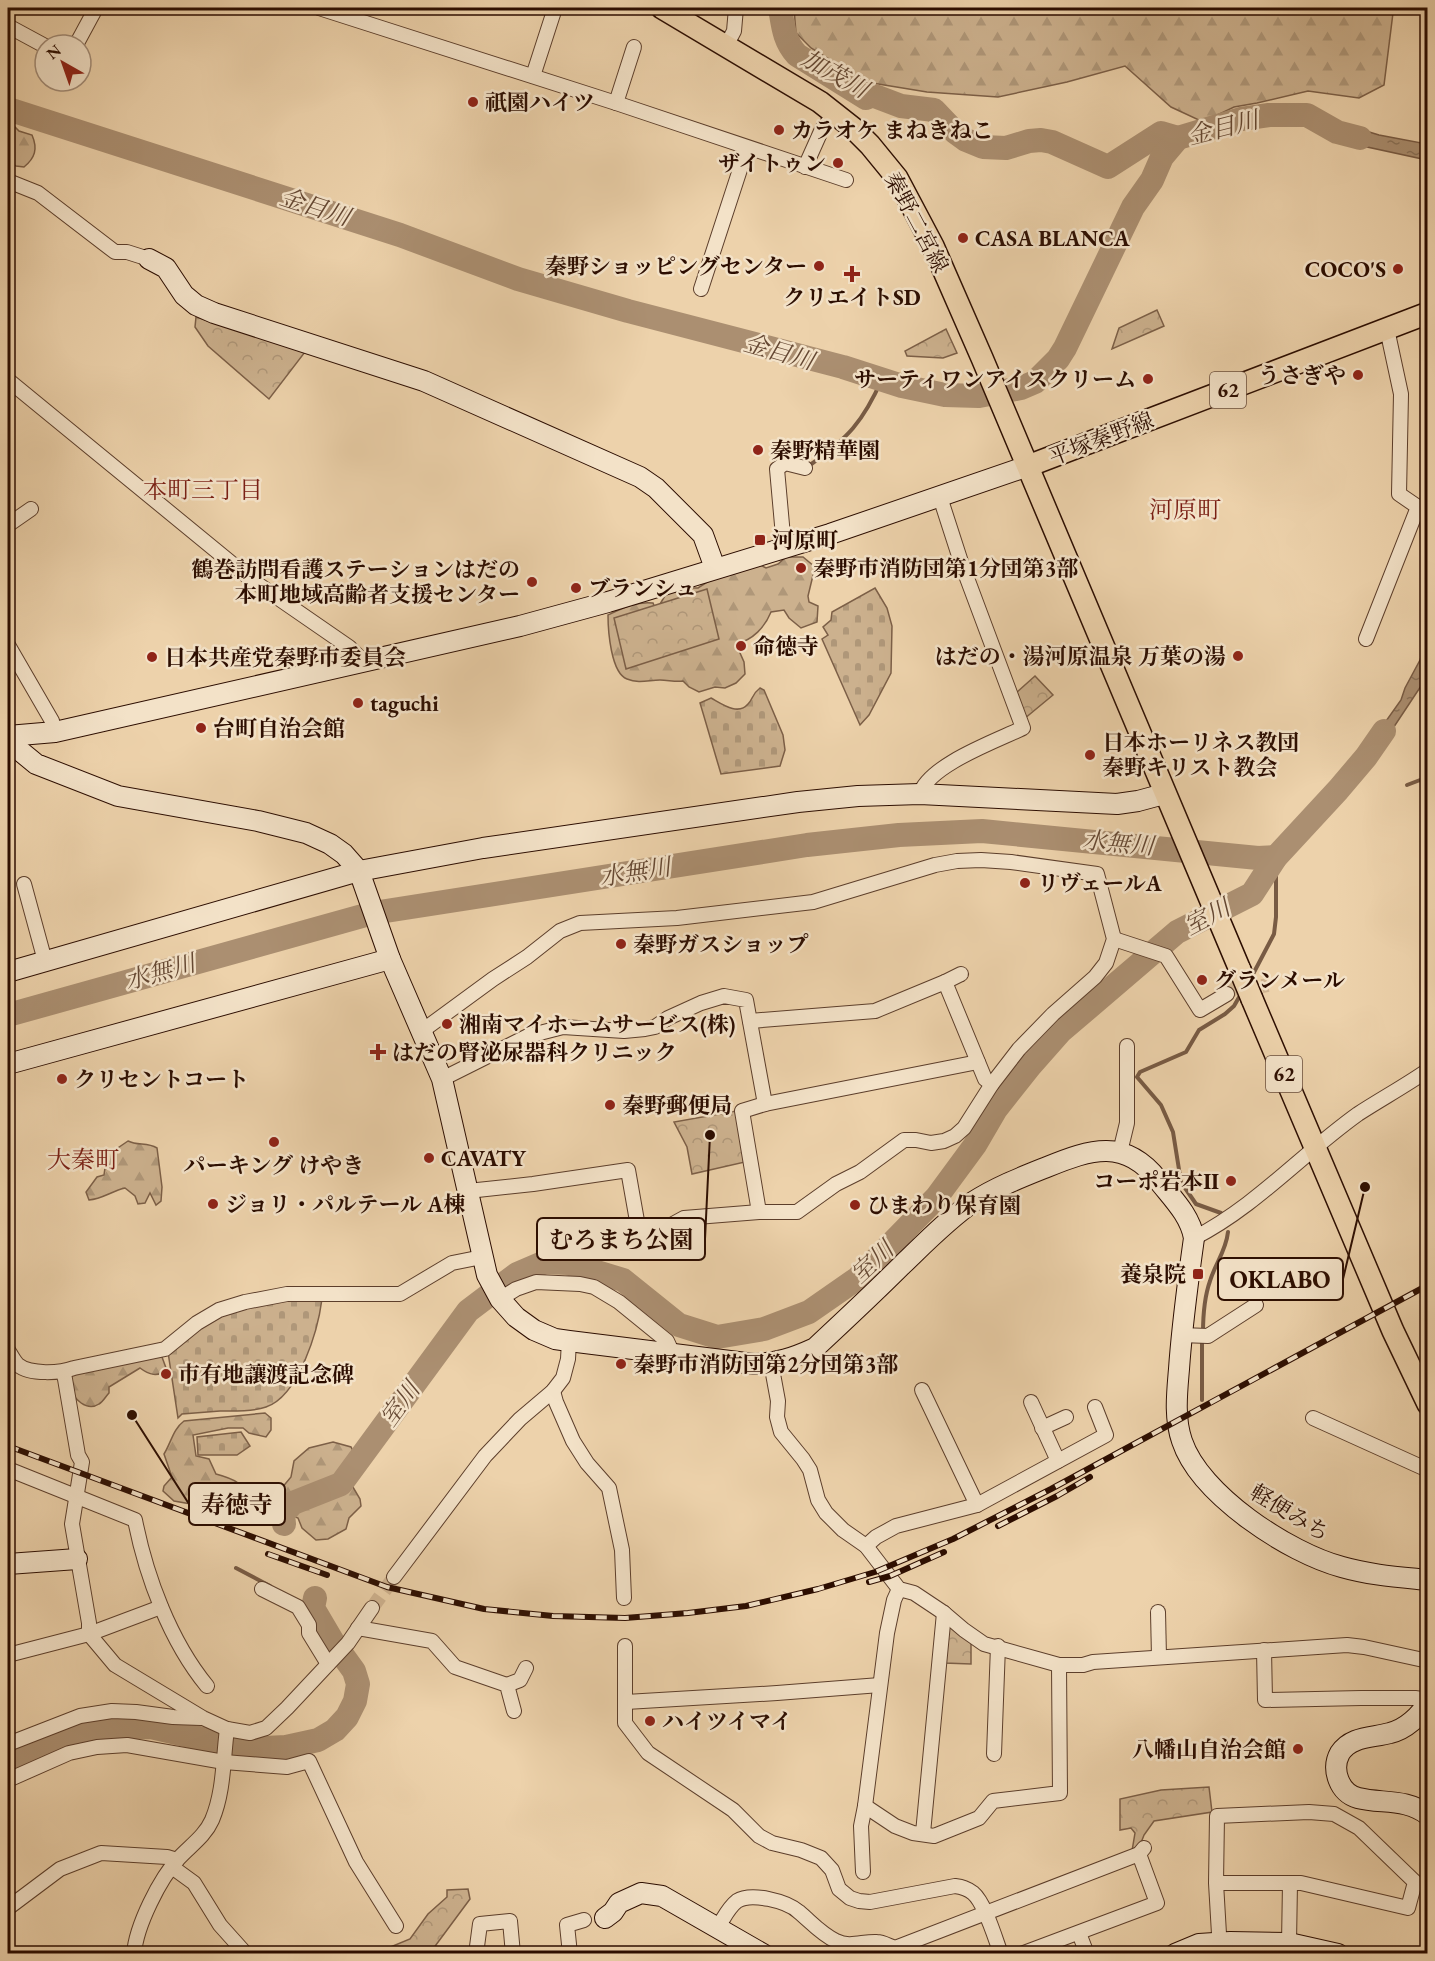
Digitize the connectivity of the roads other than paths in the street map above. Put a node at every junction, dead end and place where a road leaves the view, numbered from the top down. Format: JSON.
{"nodes":[{"id":1,"x":96,"y":8,"type":"edge"},
{"id":2,"x":319,"y":8,"type":"edge"},
{"id":3,"x":555,"y":8,"type":"edge"},
{"id":4,"x":662,"y":8,"type":"edge"},
{"id":5,"x":736,"y":8,"type":"edge"},
{"id":6,"x":8,"y":26,"type":"edge"},
{"id":7,"x":82,"y":33,"type":"edge"},
{"id":8,"x":33,"y":40,"type":"edge"},
{"id":9,"x":726,"y":46,"type":"junction"},
{"id":10,"x":634,"y":47,"type":"dead end"},
{"id":11,"x":533,"y":76,"type":"junction"},
{"id":12,"x":616,"y":103,"type":"junction"},
{"id":13,"x":835,"y":114,"type":"junction"},
{"id":14,"x":747,"y":148,"type":"junction"},
{"id":15,"x":805,"y":167,"type":"junction"},
{"id":16,"x":846,"y":180,"type":"dead end"},
{"id":17,"x":8,"y":181,"type":"edge"},
{"id":18,"x":149,"y":259,"type":"joint"},
{"id":19,"x":701,"y":289,"type":"dead end"},
{"id":20,"x":1428,"y":313,"type":"edge"},
{"id":21,"x":1387,"y":329,"type":"junction"},
{"id":22,"x":8,"y":380,"type":"edge"},
{"id":23,"x":1028,"y":466,"type":"junction"},
{"id":24,"x":805,"y":468,"type":"dead end"},
{"id":25,"x":940,"y":497,"type":"junction"},
{"id":26,"x":31,"y":509,"type":"dead end"},
{"id":27,"x":8,"y":525,"type":"edge"},
{"id":28,"x":784,"y":548,"type":"junction"},
{"id":29,"x":716,"y":568,"type":"junction"},
{"id":30,"x":1366,"y":639,"type":"dead end"},
{"id":31,"x":8,"y":645,"type":"edge"},
{"id":32,"x":364,"y":662,"type":"junction"},
{"id":33,"x":55,"y":732,"type":"junction"},
{"id":34,"x":8,"y":736,"type":"edge"},
{"id":35,"x":8,"y":741,"type":"edge"},
{"id":36,"x":920,"y":794,"type":"junction"},
{"id":37,"x":1164,"y":794,"type":"junction"},
{"id":38,"x":360,"y":873,"type":"junction"},
{"id":39,"x":24,"y":884,"type":"dead end"},
{"id":40,"x":1114,"y":939,"type":"junction"},
{"id":41,"x":389,"y":956,"type":"junction"},
{"id":42,"x":45,"y":961,"type":"junction"},
{"id":43,"x":8,"y":972,"type":"edge"},
{"id":44,"x":961,"y":974,"type":"dead end"},
{"id":45,"x":945,"y":982,"type":"junction"},
{"id":46,"x":1227,"y":993,"type":"tunnel mouth"},
{"id":47,"x":750,"y":1021,"type":"junction"},
{"id":48,"x":422,"y":1031,"type":"junction"},
{"id":49,"x":1127,"y":1046,"type":"dead end"},
{"id":50,"x":978,"y":1062,"type":"junction"},
{"id":51,"x":8,"y":1064,"type":"edge"},
{"id":52,"x":1428,"y":1070,"type":"edge"},
{"id":53,"x":442,"y":1079,"type":"junction"},
{"id":54,"x":992,"y":1083,"type":"junction"},
{"id":55,"x":765,"y":1104,"type":"junction"},
{"id":56,"x":1316,"y":1148,"type":"junction"},
{"id":57,"x":1120,"y":1152,"type":"junction"},
{"id":58,"x":468,"y":1191,"type":"junction"},
{"id":59,"x":759,"y":1212,"type":"junction"},
{"id":60,"x":1194,"y":1238,"type":"junction"},
{"id":61,"x":484,"y":1266,"type":"junction"},
{"id":62,"x":500,"y":1298,"type":"junction"},
{"id":63,"x":1256,"y":1305,"type":"dead end"},
{"id":64,"x":1195,"y":1335,"type":"junction"},
{"id":65,"x":569,"y":1341,"type":"junction"},
{"id":66,"x":8,"y":1350,"type":"edge"},
{"id":67,"x":673,"y":1354,"type":"junction"},
{"id":68,"x":771,"y":1363,"type":"junction"},
{"id":69,"x":63,"y":1372,"type":"junction"},
{"id":70,"x":922,"y":1390,"type":"dead end"},
{"id":71,"x":553,"y":1391,"type":"junction"},
{"id":72,"x":1031,"y":1402,"type":"dead end"},
{"id":73,"x":1428,"y":1404,"type":"edge"},
{"id":74,"x":1095,"y":1407,"type":"dead end"},
{"id":75,"x":1066,"y":1417,"type":"dead end"},
{"id":76,"x":1313,"y":1418,"type":"dead end"},
{"id":77,"x":1042,"y":1428,"type":"junction"},
{"id":78,"x":1058,"y":1461,"type":"junction"},
{"id":79,"x":8,"y":1469,"type":"edge"},
{"id":80,"x":1428,"y":1470,"type":"edge"},
{"id":81,"x":77,"y":1496,"type":"junction"},
{"id":82,"x":977,"y":1504,"type":"junction"},
{"id":83,"x":866,"y":1546,"type":"junction"},
{"id":84,"x":77,"y":1559,"type":"junction"},
{"id":85,"x":8,"y":1564,"type":"edge"},
{"id":86,"x":394,"y":1577,"type":"tunnel mouth"},
{"id":87,"x":1428,"y":1580,"type":"edge"},
{"id":88,"x":262,"y":1589,"type":"dead end"},
{"id":89,"x":900,"y":1589,"type":"junction"},
{"id":90,"x":624,"y":1598,"type":"dead end"},
{"id":91,"x":161,"y":1607,"type":"junction"},
{"id":92,"x":372,"y":1608,"type":"tunnel mouth"},
{"id":93,"x":944,"y":1612,"type":"junction"},
{"id":94,"x":1158,"y":1612,"type":"dead end"},
{"id":95,"x":358,"y":1628,"type":"junction"},
{"id":96,"x":89,"y":1634,"type":"junction"},
{"id":97,"x":625,"y":1646,"type":"dead end"},
{"id":98,"x":998,"y":1646,"type":"junction"},
{"id":99,"x":1264,"y":1650,"type":"junction"},
{"id":100,"x":8,"y":1654,"type":"edge"},
{"id":101,"x":1159,"y":1657,"type":"junction"},
{"id":102,"x":1428,"y":1660,"type":"edge"},
{"id":103,"x":330,"y":1662,"type":"junction"},
{"id":104,"x":1059,"y":1665,"type":"junction"},
{"id":105,"x":526,"y":1668,"type":"dead end"},
{"id":106,"x":507,"y":1685,"type":"junction"},
{"id":107,"x":880,"y":1685,"type":"junction"},
{"id":108,"x":207,"y":1686,"type":"dead end"},
{"id":109,"x":1428,"y":1701,"type":"edge"},
{"id":110,"x":626,"y":1702,"type":"junction"},
{"id":111,"x":514,"y":1711,"type":"dead end"},
{"id":112,"x":203,"y":1718,"type":"junction"},
{"id":113,"x":227,"y":1729,"type":"junction"},
{"id":114,"x":8,"y":1744,"type":"edge"},
{"id":115,"x":994,"y":1754,"type":"dead end"},
{"id":116,"x":224,"y":1760,"type":"junction"},
{"id":117,"x":8,"y":1780,"type":"edge"},
{"id":118,"x":865,"y":1806,"type":"junction"},
{"id":119,"x":1428,"y":1815,"type":"edge"},
{"id":120,"x":923,"y":1833,"type":"junction"},
{"id":121,"x":175,"y":1864,"type":"junction"},
{"id":122,"x":863,"y":1872,"type":"dead end"},
{"id":123,"x":1216,"y":1883,"type":"junction"},
{"id":124,"x":1290,"y":1883,"type":"junction"},
{"id":125,"x":8,"y":1908,"type":"edge"},
{"id":126,"x":984,"y":1912,"type":"junction"},
{"id":127,"x":605,"y":1918,"type":"dead end"},
{"id":128,"x":584,"y":1920,"type":"dead end"},
{"id":129,"x":396,"y":1926,"type":"dead end"},
{"id":130,"x":718,"y":1927,"type":"junction"},
{"id":131,"x":1079,"y":1933,"type":"junction"},
{"id":132,"x":1227,"y":1943,"type":"edge"},
{"id":133,"x":1289,"y":1943,"type":"junction"},
{"id":134,"x":134,"y":1953,"type":"edge"},
{"id":135,"x":246,"y":1953,"type":"edge"},
{"id":136,"x":476,"y":1953,"type":"edge"},
{"id":137,"x":513,"y":1953,"type":"edge"},
{"id":138,"x":570,"y":1953,"type":"edge"},
{"id":139,"x":763,"y":1953,"type":"edge"},
{"id":140,"x":1001,"y":1953,"type":"edge"},
{"id":141,"x":1021,"y":1953,"type":"edge"},
{"id":142,"x":1087,"y":1953,"type":"edge"},
{"id":143,"x":1175,"y":1953,"type":"edge"},
{"id":144,"x":1338,"y":1953,"type":"edge"}],
"edges":[{"from":1,"to":7,"type":"street"},
{"from":2,"to":11,"type":"street"},
{"from":3,"to":11,"type":"street"},
{"from":4,"to":9,"type":"main road","name":"秦野二宮線"},
{"from":5,"to":9,"type":"street"},
{"from":6,"to":8,"type":"street"},
{"from":9,"to":13,"type":"main road","name":"秦野二宮線"},
{"from":10,"to":12,"type":"street"},
{"from":11,"to":12,"type":"street"},
{"from":12,"to":14,"type":"street"},
{"from":13,"to":15,"type":"street"},
{"from":13,"to":23,"type":"main road","name":"秦野二宮線"},
{"from":14,"to":15,"type":"street"},
{"from":14,"to":19,"type":"street"},
{"from":15,"to":16,"type":"street"},
{"from":17,"to":18,"type":"street"},
{"from":18,"to":29,"type":"street"},
{"from":20,"to":21,"type":"main road","name":"平塚秦野線","number":"62"},
{"from":21,"to":23,"type":"main road","name":"平塚秦野線","number":"62"},
{"from":21,"to":30,"type":"street"},
{"from":22,"to":32,"type":"street"},
{"from":23,"to":25,"type":"street"},
{"from":23,"to":37,"type":"main road","name":"平塚秦野線","number":"62"},
{"from":24,"to":28,"type":"street"},
{"from":25,"to":28,"type":"street"},
{"from":25,"to":36,"type":"street"},
{"from":26,"to":27,"type":"street"},
{"from":28,"to":29,"type":"street"},
{"from":29,"to":32,"type":"street"},
{"from":31,"to":33,"type":"street"},
{"from":32,"to":33,"type":"street"},
{"from":33,"to":34,"type":"street"},
{"from":35,"to":38,"type":"street"},
{"from":36,"to":37,"type":"street"},
{"from":36,"to":38,"type":"street"},
{"from":37,"to":56,"type":"main road","name":"平塚秦野線","number":"62","bridge":true},
{"from":38,"to":41,"type":"street"},
{"from":38,"to":42,"type":"street"},
{"from":39,"to":42,"type":"street"},
{"from":40,"to":46,"type":"street"},
{"from":40,"to":48,"type":"street"},
{"from":40,"to":54,"type":"street"},
{"from":41,"to":48,"type":"street"},
{"from":41,"to":51,"type":"street"},
{"from":42,"to":43,"type":"street"},
{"from":44,"to":45,"type":"street"},
{"from":45,"to":47,"type":"street"},
{"from":45,"to":50,"type":"street"},
{"from":47,"to":53,"type":"street"},
{"from":47,"to":55,"type":"street"},
{"from":48,"to":53,"type":"street"},
{"from":49,"to":57,"type":"street"},
{"from":50,"to":54,"type":"street"},
{"from":50,"to":55,"type":"street"},
{"from":52,"to":56,"type":"street"},
{"from":53,"to":58,"type":"street"},
{"from":54,"to":59,"type":"street"},
{"from":55,"to":59,"type":"street"},
{"from":56,"to":60,"type":"street"},
{"from":56,"to":73,"type":"main road","number":"62"},
{"from":57,"to":60,"type":"street"},
{"from":57,"to":68,"type":"street"},
{"from":58,"to":59,"type":"street"},
{"from":58,"to":61,"type":"street"},
{"from":60,"to":64,"type":"street","name":"軽便みち"},
{"from":61,"to":62,"type":"street"},
{"from":61,"to":69,"type":"street"},
{"from":62,"to":65,"type":"street"},
{"from":62,"to":67,"type":"street"},
{"from":63,"to":64,"type":"street"},
{"from":64,"to":87,"type":"street","name":"軽便みち"},
{"from":65,"to":67,"type":"street"},
{"from":65,"to":71,"type":"street"},
{"from":66,"to":69,"type":"street"},
{"from":67,"to":68,"type":"street"},
{"from":68,"to":83,"type":"street"},
{"from":69,"to":81,"type":"street"},
{"from":70,"to":82,"type":"street"},
{"from":71,"to":86,"type":"street"},
{"from":71,"to":90,"type":"street"},
{"from":72,"to":77,"type":"street"},
{"from":74,"to":78,"type":"street"},
{"from":75,"to":77,"type":"street"},
{"from":76,"to":80,"type":"street"},
{"from":77,"to":78,"type":"street"},
{"from":78,"to":82,"type":"street"},
{"from":79,"to":81,"type":"street"},
{"from":81,"to":84,"type":"street"},
{"from":81,"to":91,"type":"street"},
{"from":82,"to":83,"type":"street"},
{"from":83,"to":89,"type":"street"},
{"from":84,"to":85,"type":"street"},
{"from":84,"to":96,"type":"street"},
{"from":88,"to":103,"type":"street"},
{"from":89,"to":93,"type":"street"},
{"from":89,"to":107,"type":"street"},
{"from":91,"to":96,"type":"street"},
{"from":91,"to":108,"type":"street"},
{"from":92,"to":95,"type":"street"},
{"from":93,"to":98,"type":"street"},
{"from":93,"to":120,"type":"street"},
{"from":94,"to":101,"type":"street"},
{"from":95,"to":103,"type":"street"},
{"from":95,"to":106,"type":"street"},
{"from":96,"to":100,"type":"street"},
{"from":96,"to":112,"type":"street"},
{"from":97,"to":110,"type":"street"},
{"from":98,"to":104,"type":"street"},
{"from":98,"to":115,"type":"street"},
{"from":99,"to":101,"type":"street"},
{"from":99,"to":102,"type":"street"},
{"from":99,"to":109,"type":"street"},
{"from":101,"to":104,"type":"street"},
{"from":103,"to":113,"type":"street"},
{"from":104,"to":120,"type":"street"},
{"from":105,"to":106,"type":"street"},
{"from":106,"to":111,"type":"street"},
{"from":107,"to":110,"type":"street"},
{"from":107,"to":118,"type":"street"},
{"from":109,"to":119,"type":"street"},
{"from":110,"to":126,"type":"street"},
{"from":112,"to":113,"type":"street"},
{"from":112,"to":114,"type":"street"},
{"from":113,"to":116,"type":"street"},
{"from":116,"to":117,"type":"street"},
{"from":116,"to":121,"type":"street"},
{"from":116,"to":129,"type":"street"},
{"from":118,"to":120,"type":"street"},
{"from":118,"to":122,"type":"street"},
{"from":121,"to":125,"type":"street"},
{"from":121,"to":134,"type":"street"},
{"from":121,"to":135,"type":"street"},
{"from":123,"to":124,"type":"street"},
{"from":123,"to":124,"type":"street"},
{"from":123,"to":132,"type":"street"},
{"from":124,"to":133,"type":"street"},
{"from":126,"to":130,"type":"street"},
{"from":126,"to":131,"type":"street"},
{"from":126,"to":140,"type":"street"},
{"from":127,"to":130,"type":"street"},
{"from":128,"to":138,"type":"street"},
{"from":130,"to":139,"type":"street"},
{"from":131,"to":141,"type":"street"},
{"from":131,"to":142,"type":"street"},
{"from":132,"to":133,"type":"street"},
{"from":132,"to":143,"type":"street"},
{"from":133,"to":144,"type":"street"},
{"from":136,"to":137,"type":"street"}]}
